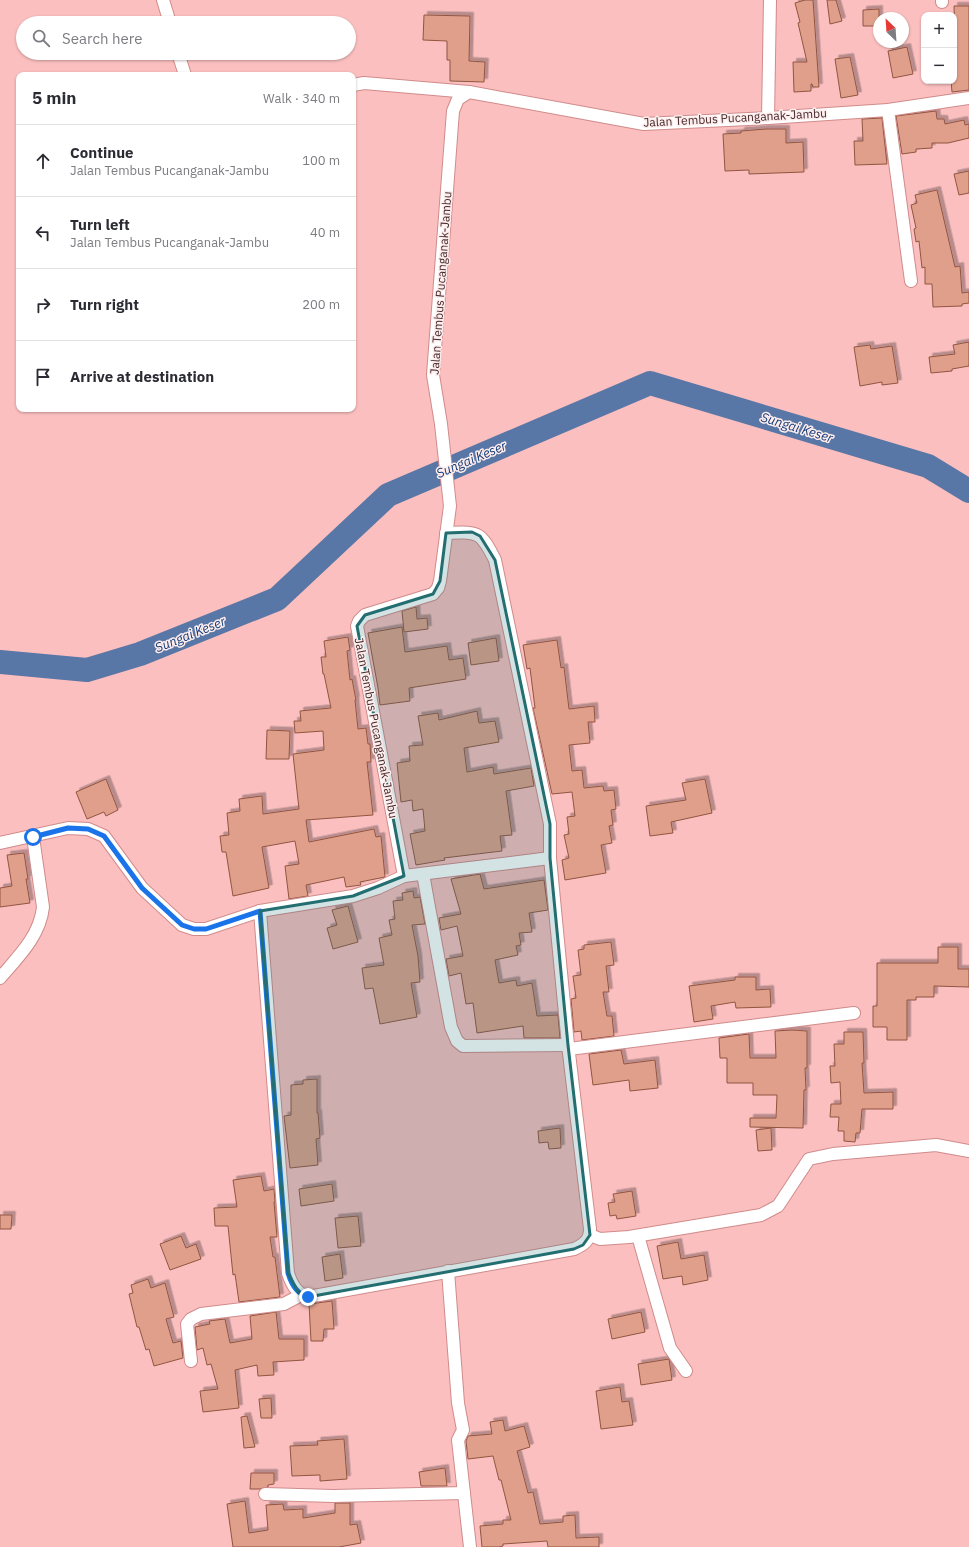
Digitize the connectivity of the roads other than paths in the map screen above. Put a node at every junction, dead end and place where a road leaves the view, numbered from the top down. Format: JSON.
{"nodes":[{"id":1,"x":163,"y":0,"type":"edge"},
{"id":2,"x":770,"y":0,"type":"edge"},
{"id":3,"x":168,"y":16,"type":"edge"},
{"id":4,"x":180,"y":60,"type":"edge"},
{"id":5,"x":184,"y":72,"type":"edge"},
{"id":6,"x":356,"y":84,"type":"edge"},
{"id":7,"x":469,"y":92,"type":"junction"},
{"id":8,"x":969,"y":98,"type":"edge"},
{"id":9,"x":888,"y":110,"type":"junction"},
{"id":10,"x":768,"y":118,"type":"junction"},
{"id":11,"x":911,"y":281,"type":"dead end"},
{"id":12,"x":446,"y":533,"type":"junction"},
{"id":13,"x":33,"y":837,"type":"junction"},
{"id":14,"x":0,"y":843,"type":"edge"},
{"id":15,"x":550,"y":858,"type":"junction"},
{"id":16,"x":423,"y":874,"type":"junction"},
{"id":17,"x":404,"y":876,"type":"junction"},
{"id":18,"x":260,"y":911,"type":"junction"},
{"id":19,"x":0,"y":978,"type":"edge"},
{"id":20,"x":854,"y":1013,"type":"dead end"},
{"id":21,"x":568,"y":1047,"type":"junction"},
{"id":22,"x":969,"y":1151,"type":"edge"},
{"id":23,"x":590,"y":1235,"type":"junction"},
{"id":24,"x":638,"y":1236,"type":"junction"},
{"id":25,"x":448,"y":1271,"type":"junction"},
{"id":26,"x":301,"y":1295,"type":"junction"},
{"id":27,"x":191,"y":1361,"type":"dead end"},
{"id":28,"x":686,"y":1371,"type":"dead end"},
{"id":29,"x":464,"y":1493,"type":"junction"},
{"id":30,"x":266,"y":1494,"type":"dead end"},
{"id":31,"x":470,"y":1547,"type":"edge"}],
"edges":[{"from":1,"to":3,"type":"street"},
{"from":2,"to":10,"type":"street"},
{"from":4,"to":5,"type":"street"},
{"from":6,"to":7,"type":"street"},
{"from":7,"to":10,"type":"street","name":"Jalan Tembus Pucanganak-Jambu"},
{"from":7,"to":12,"type":"street","name":"Jalan Tembus Pucanganak-Jambu"},
{"from":8,"to":9,"type":"street","name":"Jalan Tembus Pucanganak-Jambu"},
{"from":9,"to":10,"type":"street","name":"Jalan Tembus Pucanganak-Jambu"},
{"from":9,"to":11,"type":"street"},
{"from":12,"to":15,"type":"street"},
{"from":12,"to":17,"type":"street","name":"Jalan Tembus Pucanganak-Jambu"},
{"from":13,"to":14,"type":"street"},
{"from":13,"to":18,"type":"street"},
{"from":13,"to":19,"type":"street"},
{"from":15,"to":16,"type":"street"},
{"from":15,"to":21,"type":"street"},
{"from":16,"to":17,"type":"street"},
{"from":16,"to":21,"type":"street"},
{"from":17,"to":18,"type":"street"},
{"from":18,"to":26,"type":"street"},
{"from":20,"to":21,"type":"street"},
{"from":21,"to":23,"type":"street"},
{"from":22,"to":24,"type":"street"},
{"from":23,"to":24,"type":"street"},
{"from":23,"to":25,"type":"street"},
{"from":24,"to":28,"type":"street"},
{"from":25,"to":26,"type":"street"},
{"from":25,"to":29,"type":"street"},
{"from":26,"to":27,"type":"street"},
{"from":29,"to":30,"type":"street"},
{"from":29,"to":31,"type":"street"}]}
